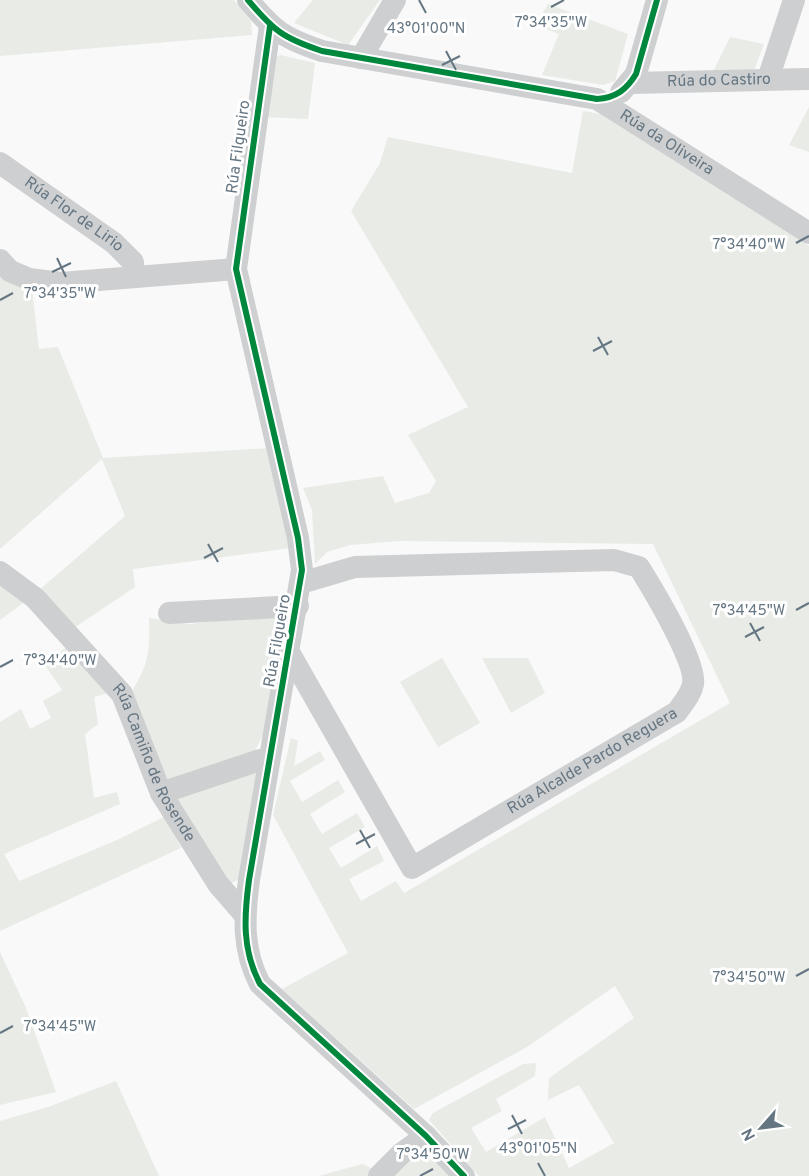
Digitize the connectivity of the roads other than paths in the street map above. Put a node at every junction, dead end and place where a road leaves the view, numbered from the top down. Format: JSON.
{"nodes":[{"id":1,"x":248,"y":0,"type":"edge"},
{"id":2,"x":395,"y":0,"type":"edge"},
{"id":3,"x":657,"y":0,"type":"edge"},
{"id":4,"x":794,"y":0,"type":"edge"},
{"id":5,"x":270,"y":26,"type":"junction"},
{"id":6,"x":361,"y":58,"type":"junction"},
{"id":7,"x":768,"y":79,"type":"junction"},
{"id":8,"x":809,"y":79,"type":"edge"},
{"id":9,"x":631,"y":84,"type":"junction"},
{"id":10,"x":597,"y":99,"type":"junction"},
{"id":11,"x":0,"y":163,"type":"edge"},
{"id":12,"x":809,"y":233,"type":"edge"},
{"id":13,"x":0,"y":261,"type":"edge"},
{"id":14,"x":236,"y":269,"type":"junction"},
{"id":15,"x":134,"y":275,"type":"junction"},
{"id":16,"x":0,"y":572,"type":"edge"},
{"id":17,"x":301,"y":583,"type":"junction"},
{"id":18,"x":298,"y":606,"type":"junction"},
{"id":19,"x":169,"y":613,"type":"dead end"},
{"id":20,"x":290,"y":654,"type":"junction"},
{"id":21,"x":269,"y":761,"type":"junction"},
{"id":22,"x":161,"y":793,"type":"junction"},
{"id":23,"x":244,"y":914,"type":"junction"},
{"id":24,"x":426,"y":1136,"type":"junction"},
{"id":25,"x":379,"y":1176,"type":"edge"},
{"id":26,"x":464,"y":1176,"type":"edge"}],
"edges":[{"from":1,"to":5,"type":"street","name":"Rúa da Oliveira"},
{"from":2,"to":6,"type":"street"},
{"from":3,"to":9,"type":"street"},
{"from":4,"to":7,"type":"street"},
{"from":5,"to":6,"type":"street","name":"Rúa da Oliveira"},
{"from":5,"to":14,"type":"street","name":"Rúa Filgueiro"},
{"from":6,"to":10,"type":"street","name":"Rúa da Oliveira"},
{"from":7,"to":8,"type":"street","name":"Rúa do Castiro"},
{"from":7,"to":9,"type":"street","name":"Rúa do Castiro"},
{"from":9,"to":10,"type":"street"},
{"from":10,"to":12,"type":"street","name":"Rúa da Oliveira"},
{"from":11,"to":15,"type":"street","name":"Rúa Flor de Lirio"},
{"from":13,"to":15,"type":"street"},
{"from":14,"to":15,"type":"street"},
{"from":14,"to":17,"type":"street","name":"Rúa Filgueiro"},
{"from":16,"to":22,"type":"street","name":"Rúa Camiño de Rosende"},
{"from":17,"to":18,"type":"street","name":"Rúa Filgueiro"},
{"from":17,"to":20,"type":"street","name":"Rúa Alcalde Pardo Reguera"},
{"from":18,"to":19,"type":"street","name":"Rúa Filgueiro"},
{"from":18,"to":20,"type":"street","name":"Rúa Filgueiro"},
{"from":20,"to":21,"type":"street","name":"Rúa Filgueiro"},
{"from":21,"to":22,"type":"street"},
{"from":21,"to":23,"type":"street","name":"Rúa Filgueiro"},
{"from":22,"to":23,"type":"street","name":"Rúa Camiño de Rosende"},
{"from":23,"to":24,"type":"street","name":"Rúa Filgueiro"},
{"from":24,"to":25,"type":"street"},
{"from":24,"to":26,"type":"street","name":"Rúa Filgueiro"}]}
